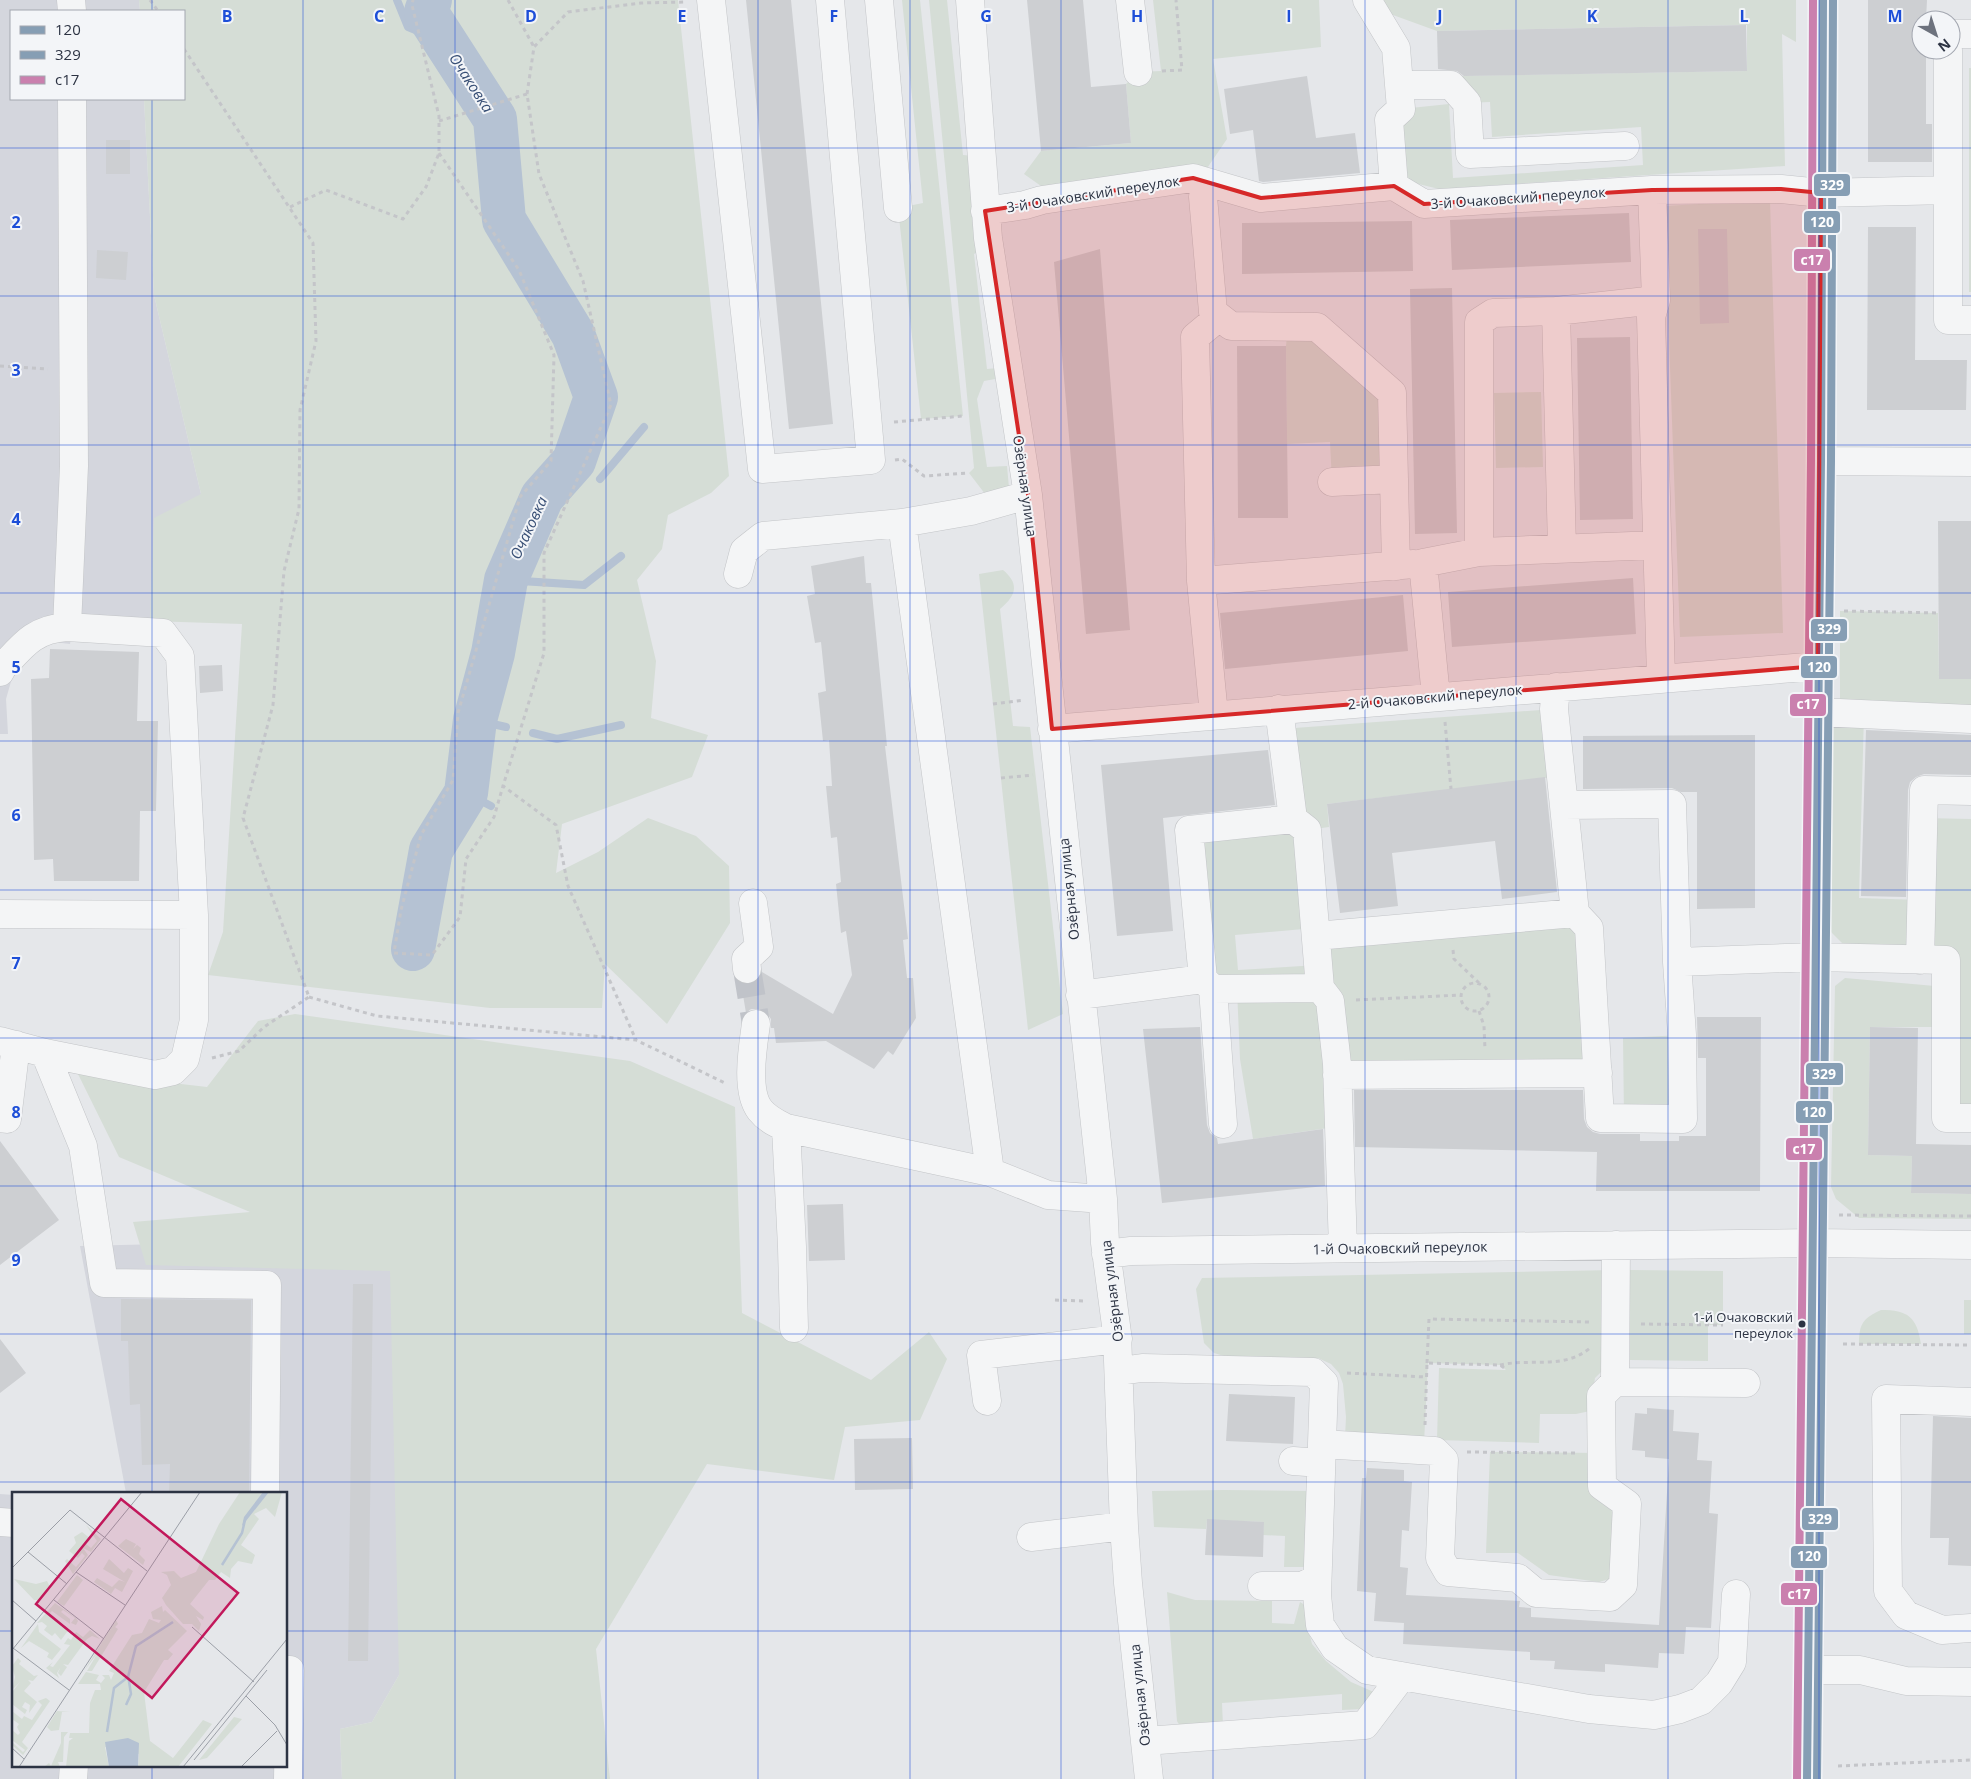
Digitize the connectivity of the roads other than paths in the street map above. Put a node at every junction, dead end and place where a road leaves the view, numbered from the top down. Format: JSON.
{"nodes":[{"id":1,"x":830,"y":0,"type":"edge"},
{"id":2,"x":879,"y":0,"type":"edge"},
{"id":3,"x":970,"y":0,"type":"edge"},
{"id":4,"x":1130,"y":0,"type":"edge"},
{"id":5,"x":1367,"y":0,"type":"edge"},
{"id":6,"x":1823,"y":0,"type":"edge"},
{"id":7,"x":711,"y":1,"type":"edge"},
{"id":8,"x":1948,"y":60,"type":"edge"},
{"id":9,"x":1138,"y":72,"type":"road end"},
{"id":10,"x":1399,"y":84,"type":"junction"},
{"id":11,"x":72,"y":100,"type":"edge"},
{"id":12,"x":1625,"y":146,"type":"dead end"},
{"id":13,"x":1208,"y":183,"type":"junction"},
{"id":14,"x":1394,"y":186,"type":"junction"},
{"id":15,"x":1652,"y":190,"type":"junction"},
{"id":16,"x":1948,"y":190,"type":"junction"},
{"id":17,"x":1822,"y":193,"type":"junction"},
{"id":18,"x":898,"y":208,"type":"dead end"},
{"id":19,"x":985,"y":211,"type":"junction"},
{"id":20,"x":1656,"y":300,"type":"junction"},
{"id":21,"x":1556,"y":310,"type":"junction"},
{"id":22,"x":1220,"y":317,"type":"junction"},
{"id":23,"x":1971,"y":320,"type":"edge"},
{"id":24,"x":1821,"y":461,"type":"junction"},
{"id":25,"x":1971,"y":462,"type":"edge"},
{"id":26,"x":1394,"y":480,"type":"junction"},
{"id":27,"x":1332,"y":482,"type":"dead end"},
{"id":28,"x":1028,"y":495,"type":"junction"},
{"id":29,"x":902,"y":523,"type":"junction"},
{"id":30,"x":1658,"y":545,"type":"junction"},
{"id":31,"x":1562,"y":548,"type":"junction"},
{"id":32,"x":1479,"y":552,"type":"junction"},
{"id":33,"x":1423,"y":563,"type":"junction"},
{"id":34,"x":1396,"y":566,"type":"junction"},
{"id":35,"x":738,"y":574,"type":"dead end"},
{"id":36,"x":1201,"y":581,"type":"junction"},
{"id":37,"x":67,"y":627,"type":"junction"},
{"id":38,"x":1818,"y":666,"type":"junction"},
{"id":39,"x":0,"y":672,"type":"edge"},
{"id":40,"x":1661,"y":678,"type":"junction"},
{"id":41,"x":1556,"y":687,"type":"junction"},
{"id":42,"x":1440,"y":696,"type":"junction"},
{"id":43,"x":1279,"y":709,"type":"junction"},
{"id":44,"x":1817,"y":712,"type":"junction"},
{"id":45,"x":1214,"y":715,"type":"junction"},
{"id":46,"x":1971,"y":718,"type":"edge"},
{"id":47,"x":1052,"y":729,"type":"junction"},
{"id":48,"x":1971,"y":791,"type":"edge"},
{"id":49,"x":1564,"y":805,"type":"junction"},
{"id":50,"x":1293,"y":819,"type":"junction"},
{"id":51,"x":0,"y":898,"type":"edge"},
{"id":52,"x":753,"y":903,"type":"dead end"},
{"id":53,"x":1575,"y":913,"type":"junction"},
{"id":54,"x":0,"y":915,"type":"edge"},
{"id":55,"x":194,"y":915,"type":"junction"},
{"id":56,"x":1316,"y":936,"type":"junction"},
{"id":57,"x":1816,"y":957,"type":"junction"},
{"id":58,"x":1920,"y":960,"type":"junction"},
{"id":59,"x":1677,"y":962,"type":"junction"},
{"id":60,"x":747,"y":969,"type":"tunnel mouth"},
{"id":61,"x":1208,"y":984,"type":"junction"},
{"id":62,"x":1325,"y":994,"type":"junction"},
{"id":63,"x":1080,"y":995,"type":"junction"},
{"id":64,"x":756,"y":1024,"type":"tunnel mouth"},
{"id":65,"x":8,"y":1043,"type":"edge"},
{"id":66,"x":45,"y":1053,"type":"junction"},
{"id":67,"x":1598,"y":1073,"type":"junction"},
{"id":68,"x":1337,"y":1075,"type":"junction"},
{"id":69,"x":0,"y":1118,"type":"edge"},
{"id":70,"x":1971,"y":1118,"type":"edge"},
{"id":71,"x":1223,"y":1124,"type":"dead end"},
{"id":72,"x":786,"y":1128,"type":"junction"},
{"id":73,"x":990,"y":1172,"type":"junction"},
{"id":74,"x":1103,"y":1199,"type":"junction"},
{"id":75,"x":1814,"y":1243,"type":"junction"},
{"id":76,"x":1616,"y":1245,"type":"junction"},
{"id":77,"x":1971,"y":1245,"type":"edge"},
{"id":78,"x":1343,"y":1248,"type":"junction"},
{"id":79,"x":1106,"y":1254,"type":"junction"},
{"id":80,"x":794,"y":1328,"type":"dead end"},
{"id":81,"x":1118,"y":1339,"type":"junction"},
{"id":82,"x":1120,"y":1371,"type":"junction"},
{"id":83,"x":1616,"y":1382,"type":"junction"},
{"id":84,"x":1746,"y":1383,"type":"dead end"},
{"id":85,"x":987,"y":1401,"type":"dead end"},
{"id":86,"x":1971,"y":1402,"type":"edge"},
{"id":87,"x":1321,"y":1453,"type":"junction"},
{"id":88,"x":1293,"y":1461,"type":"dead end"},
{"id":89,"x":265,"y":1492,"type":"edge"},
{"id":90,"x":1124,"y":1526,"type":"junction"},
{"id":91,"x":1031,"y":1537,"type":"dead end"},
{"id":92,"x":1317,"y":1579,"type":"junction"},
{"id":93,"x":1262,"y":1586,"type":"dead end"},
{"id":94,"x":1736,"y":1594,"type":"dead end"},
{"id":95,"x":1971,"y":1628,"type":"edge"},
{"id":96,"x":288,"y":1670,"type":"edge"},
{"id":97,"x":1809,"y":1670,"type":"junction"},
{"id":98,"x":1402,"y":1676,"type":"junction"},
{"id":99,"x":1971,"y":1682,"type":"edge"},
{"id":100,"x":1145,"y":1741,"type":"junction"},
{"id":101,"x":74,"y":1766,"type":"edge"},
{"id":102,"x":73,"y":1779,"type":"edge"},
{"id":103,"x":288,"y":1779,"type":"edge"},
{"id":104,"x":1150,"y":1779,"type":"edge"},
{"id":105,"x":1807,"y":1779,"type":"edge"}],
"edges":[{"from":1,"to":7,"type":"street"},
{"from":2,"to":18,"type":"street"},
{"from":3,"to":19,"type":"street","name":"Озёрная улица"},
{"from":4,"to":9,"type":"street"},
{"from":5,"to":10,"type":"street"},
{"from":6,"to":17,"type":"street"},
{"from":8,"to":16,"type":"street"},
{"from":10,"to":12,"type":"street"},
{"from":10,"to":14,"type":"street"},
{"from":11,"to":37,"type":"street"},
{"from":13,"to":14,"type":"street","name":"3-й Очаковский переулок"},
{"from":13,"to":19,"type":"street","name":"3-й Очаковский переулок"},
{"from":13,"to":22,"type":"street"},
{"from":14,"to":15,"type":"street","name":"3-й Очаковский переулок"},
{"from":15,"to":17,"type":"street","name":"3-й Очаковский переулок"},
{"from":15,"to":20,"type":"street"},
{"from":16,"to":17,"type":"street","name":"3-й Очаковский переулок"},
{"from":16,"to":23,"type":"street"},
{"from":17,"to":24,"type":"street"},
{"from":19,"to":28,"type":"street","name":"Озёрная улица"},
{"from":20,"to":21,"type":"street"},
{"from":20,"to":30,"type":"street"},
{"from":21,"to":31,"type":"street"},
{"from":21,"to":32,"type":"street"},
{"from":22,"to":26,"type":"street"},
{"from":22,"to":36,"type":"street"},
{"from":24,"to":25,"type":"street"},
{"from":24,"to":38,"type":"street"},
{"from":26,"to":27,"type":"street"},
{"from":26,"to":34,"type":"street"},
{"from":28,"to":29,"type":"street"},
{"from":28,"to":47,"type":"street","name":"Озёрная улица"},
{"from":29,"to":35,"type":"street"},
{"from":29,"to":73,"type":"street"},
{"from":30,"to":31,"type":"street"},
{"from":30,"to":40,"type":"street"},
{"from":31,"to":32,"type":"street"},
{"from":32,"to":33,"type":"street"},
{"from":33,"to":34,"type":"street"},
{"from":33,"to":42,"type":"street"},
{"from":34,"to":36,"type":"street"},
{"from":36,"to":45,"type":"street"},
{"from":37,"to":39,"type":"street"},
{"from":37,"to":55,"type":"street"},
{"from":38,"to":40,"type":"street","name":"2-й Очаковский переулок"},
{"from":38,"to":44,"type":"street"},
{"from":40,"to":41,"type":"street","name":"2-й Очаковский переулок"},
{"from":41,"to":42,"type":"street","name":"2-й Очаковский переулок"},
{"from":41,"to":49,"type":"street"},
{"from":42,"to":43,"type":"street","name":"2-й Очаковский переулок"},
{"from":43,"to":45,"type":"street","name":"2-й Очаковский переулок"},
{"from":43,"to":50,"type":"street"},
{"from":44,"to":46,"type":"street"},
{"from":44,"to":57,"type":"street"},
{"from":45,"to":47,"type":"street","name":"2-й Очаковский переулок"},
{"from":47,"to":63,"type":"street","name":"Озёрная улица"},
{"from":48,"to":58,"type":"street"},
{"from":49,"to":53,"type":"street"},
{"from":49,"to":59,"type":"street"},
{"from":50,"to":56,"type":"street"},
{"from":50,"to":61,"type":"street"},
{"from":51,"to":54,"type":"street"},
{"from":52,"to":60,"type":"street"},
{"from":53,"to":56,"type":"street"},
{"from":53,"to":67,"type":"street"},
{"from":54,"to":55,"type":"street"},
{"from":55,"to":66,"type":"street"},
{"from":56,"to":62,"type":"street"},
{"from":57,"to":58,"type":"street"},
{"from":57,"to":59,"type":"street"},
{"from":57,"to":75,"type":"street"},
{"from":58,"to":70,"type":"street"},
{"from":59,"to":67,"type":"street"},
{"from":61,"to":62,"type":"street"},
{"from":61,"to":63,"type":"street"},
{"from":61,"to":71,"type":"street"},
{"from":62,"to":68,"type":"street"},
{"from":63,"to":74,"type":"street","name":"Озёрная улица"},
{"from":64,"to":72,"type":"street"},
{"from":65,"to":66,"type":"street"},
{"from":65,"to":69,"type":"street"},
{"from":66,"to":89,"type":"street"},
{"from":67,"to":68,"type":"street"},
{"from":68,"to":78,"type":"street"},
{"from":72,"to":73,"type":"street"},
{"from":72,"to":80,"type":"street"},
{"from":73,"to":74,"type":"street"},
{"from":74,"to":79,"type":"street","name":"Озёрная улица"},
{"from":75,"to":76,"type":"street","name":"1-й Очаковский переулок"},
{"from":75,"to":77,"type":"street","name":"1-й Очаковский переулок"},
{"from":75,"to":97,"type":"street"},
{"from":76,"to":78,"type":"street","name":"1-й Очаковский переулок"},
{"from":76,"to":83,"type":"street"},
{"from":78,"to":79,"type":"street","name":"1-й Очаковский переулок"},
{"from":79,"to":81,"type":"street","name":"Озёрная улица"},
{"from":81,"to":82,"type":"street","name":"Озёрная улица"},
{"from":81,"to":85,"type":"street"},
{"from":82,"to":87,"type":"street"},
{"from":82,"to":90,"type":"street","name":"Озёрная улица"},
{"from":83,"to":84,"type":"street"},
{"from":83,"to":87,"type":"street"},
{"from":86,"to":95,"type":"street"},
{"from":87,"to":88,"type":"street"},
{"from":87,"to":92,"type":"street"},
{"from":90,"to":91,"type":"street"},
{"from":90,"to":100,"type":"street","name":"Озёрная улица"},
{"from":92,"to":93,"type":"street"},
{"from":92,"to":98,"type":"street"},
{"from":94,"to":98,"type":"street"},
{"from":96,"to":103,"type":"street"},
{"from":97,"to":99,"type":"street"},
{"from":97,"to":105,"type":"street"},
{"from":98,"to":100,"type":"street"},
{"from":100,"to":104,"type":"street","name":"Озёрная улица"},
{"from":101,"to":102,"type":"street"}]}
